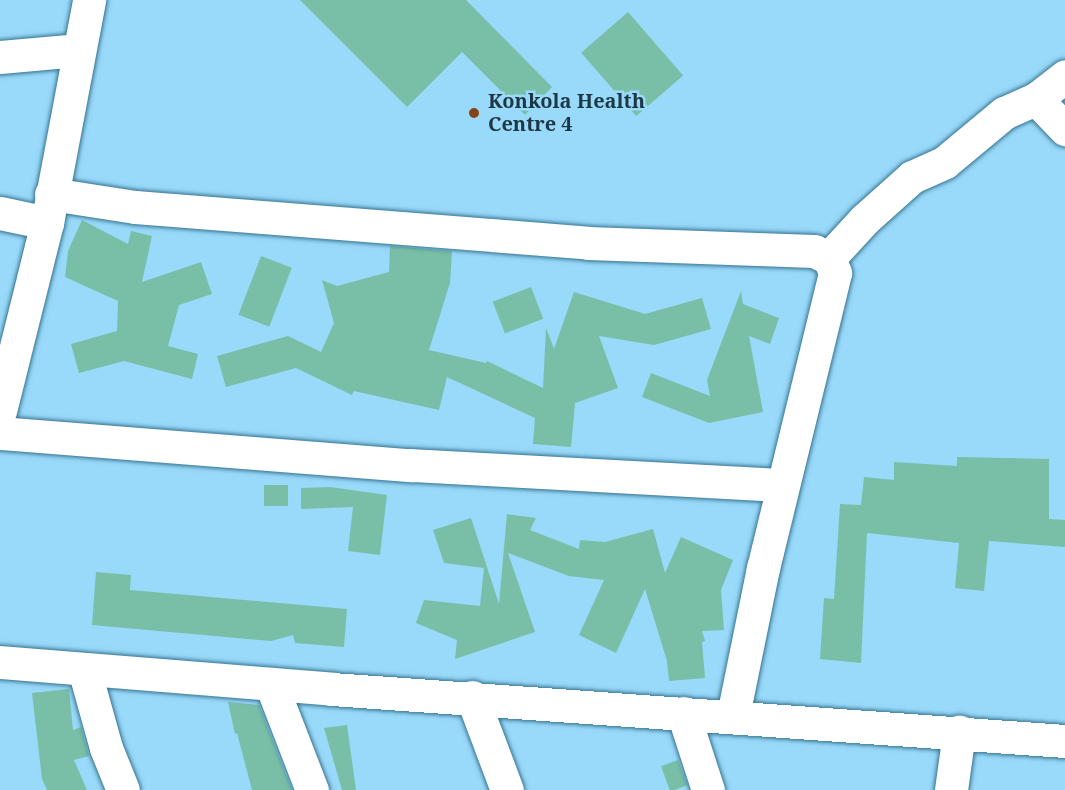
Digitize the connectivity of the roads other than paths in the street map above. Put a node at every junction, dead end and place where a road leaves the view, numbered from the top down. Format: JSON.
{"nodes":[{"id":1,"x":89,"y":0,"type":"edge"},
{"id":2,"x":78,"y":50,"type":"junction"},
{"id":3,"x":0,"y":57,"type":"edge"},
{"id":4,"x":1065,"y":76,"type":"edge"},
{"id":5,"x":1036,"y":99,"type":"junction"},
{"id":6,"x":1065,"y":129,"type":"edge"},
{"id":7,"x":49,"y":208,"type":"junction"},
{"id":8,"x":0,"y":213,"type":"edge"},
{"id":9,"x":829,"y":258,"type":"junction"},
{"id":10,"x":0,"y":411,"type":"edge"},
{"id":11,"x":0,"y":434,"type":"edge"},
{"id":12,"x":782,"y":485,"type":"junction"},
{"id":13,"x":0,"y":662,"type":"edge"},
{"id":14,"x":84,"y":669,"type":"junction"},
{"id":15,"x":271,"y":684,"type":"junction"},
{"id":16,"x":472,"y":697,"type":"junction"},
{"id":17,"x":683,"y":713,"type":"junction"},
{"id":18,"x":733,"y":716,"type":"junction"},
{"id":19,"x":959,"y":732,"type":"junction"},
{"id":20,"x":1065,"y":741,"type":"edge"},
{"id":21,"x":123,"y":790,"type":"edge"},
{"id":22,"x":312,"y":790,"type":"edge"},
{"id":23,"x":507,"y":790,"type":"edge"},
{"id":24,"x":708,"y":790,"type":"edge"},
{"id":25,"x":951,"y":790,"type":"edge"}],
"edges":[{"from":1,"to":2,"type":"street"},
{"from":2,"to":3,"type":"street"},
{"from":2,"to":7,"type":"street"},
{"from":4,"to":5,"type":"street"},
{"from":5,"to":6,"type":"street"},
{"from":5,"to":9,"type":"street"},
{"from":7,"to":8,"type":"street"},
{"from":7,"to":9,"type":"street"},
{"from":7,"to":10,"type":"street"},
{"from":9,"to":12,"type":"street"},
{"from":11,"to":12,"type":"street"},
{"from":12,"to":18,"type":"street"},
{"from":13,"to":14,"type":"street"},
{"from":14,"to":15,"type":"street"},
{"from":14,"to":21,"type":"street"},
{"from":15,"to":16,"type":"street"},
{"from":15,"to":22,"type":"street"},
{"from":16,"to":17,"type":"street"},
{"from":16,"to":23,"type":"street"},
{"from":17,"to":18,"type":"street"},
{"from":17,"to":24,"type":"street"},
{"from":18,"to":19,"type":"street"},
{"from":19,"to":20,"type":"street"},
{"from":19,"to":25,"type":"street"}]}
